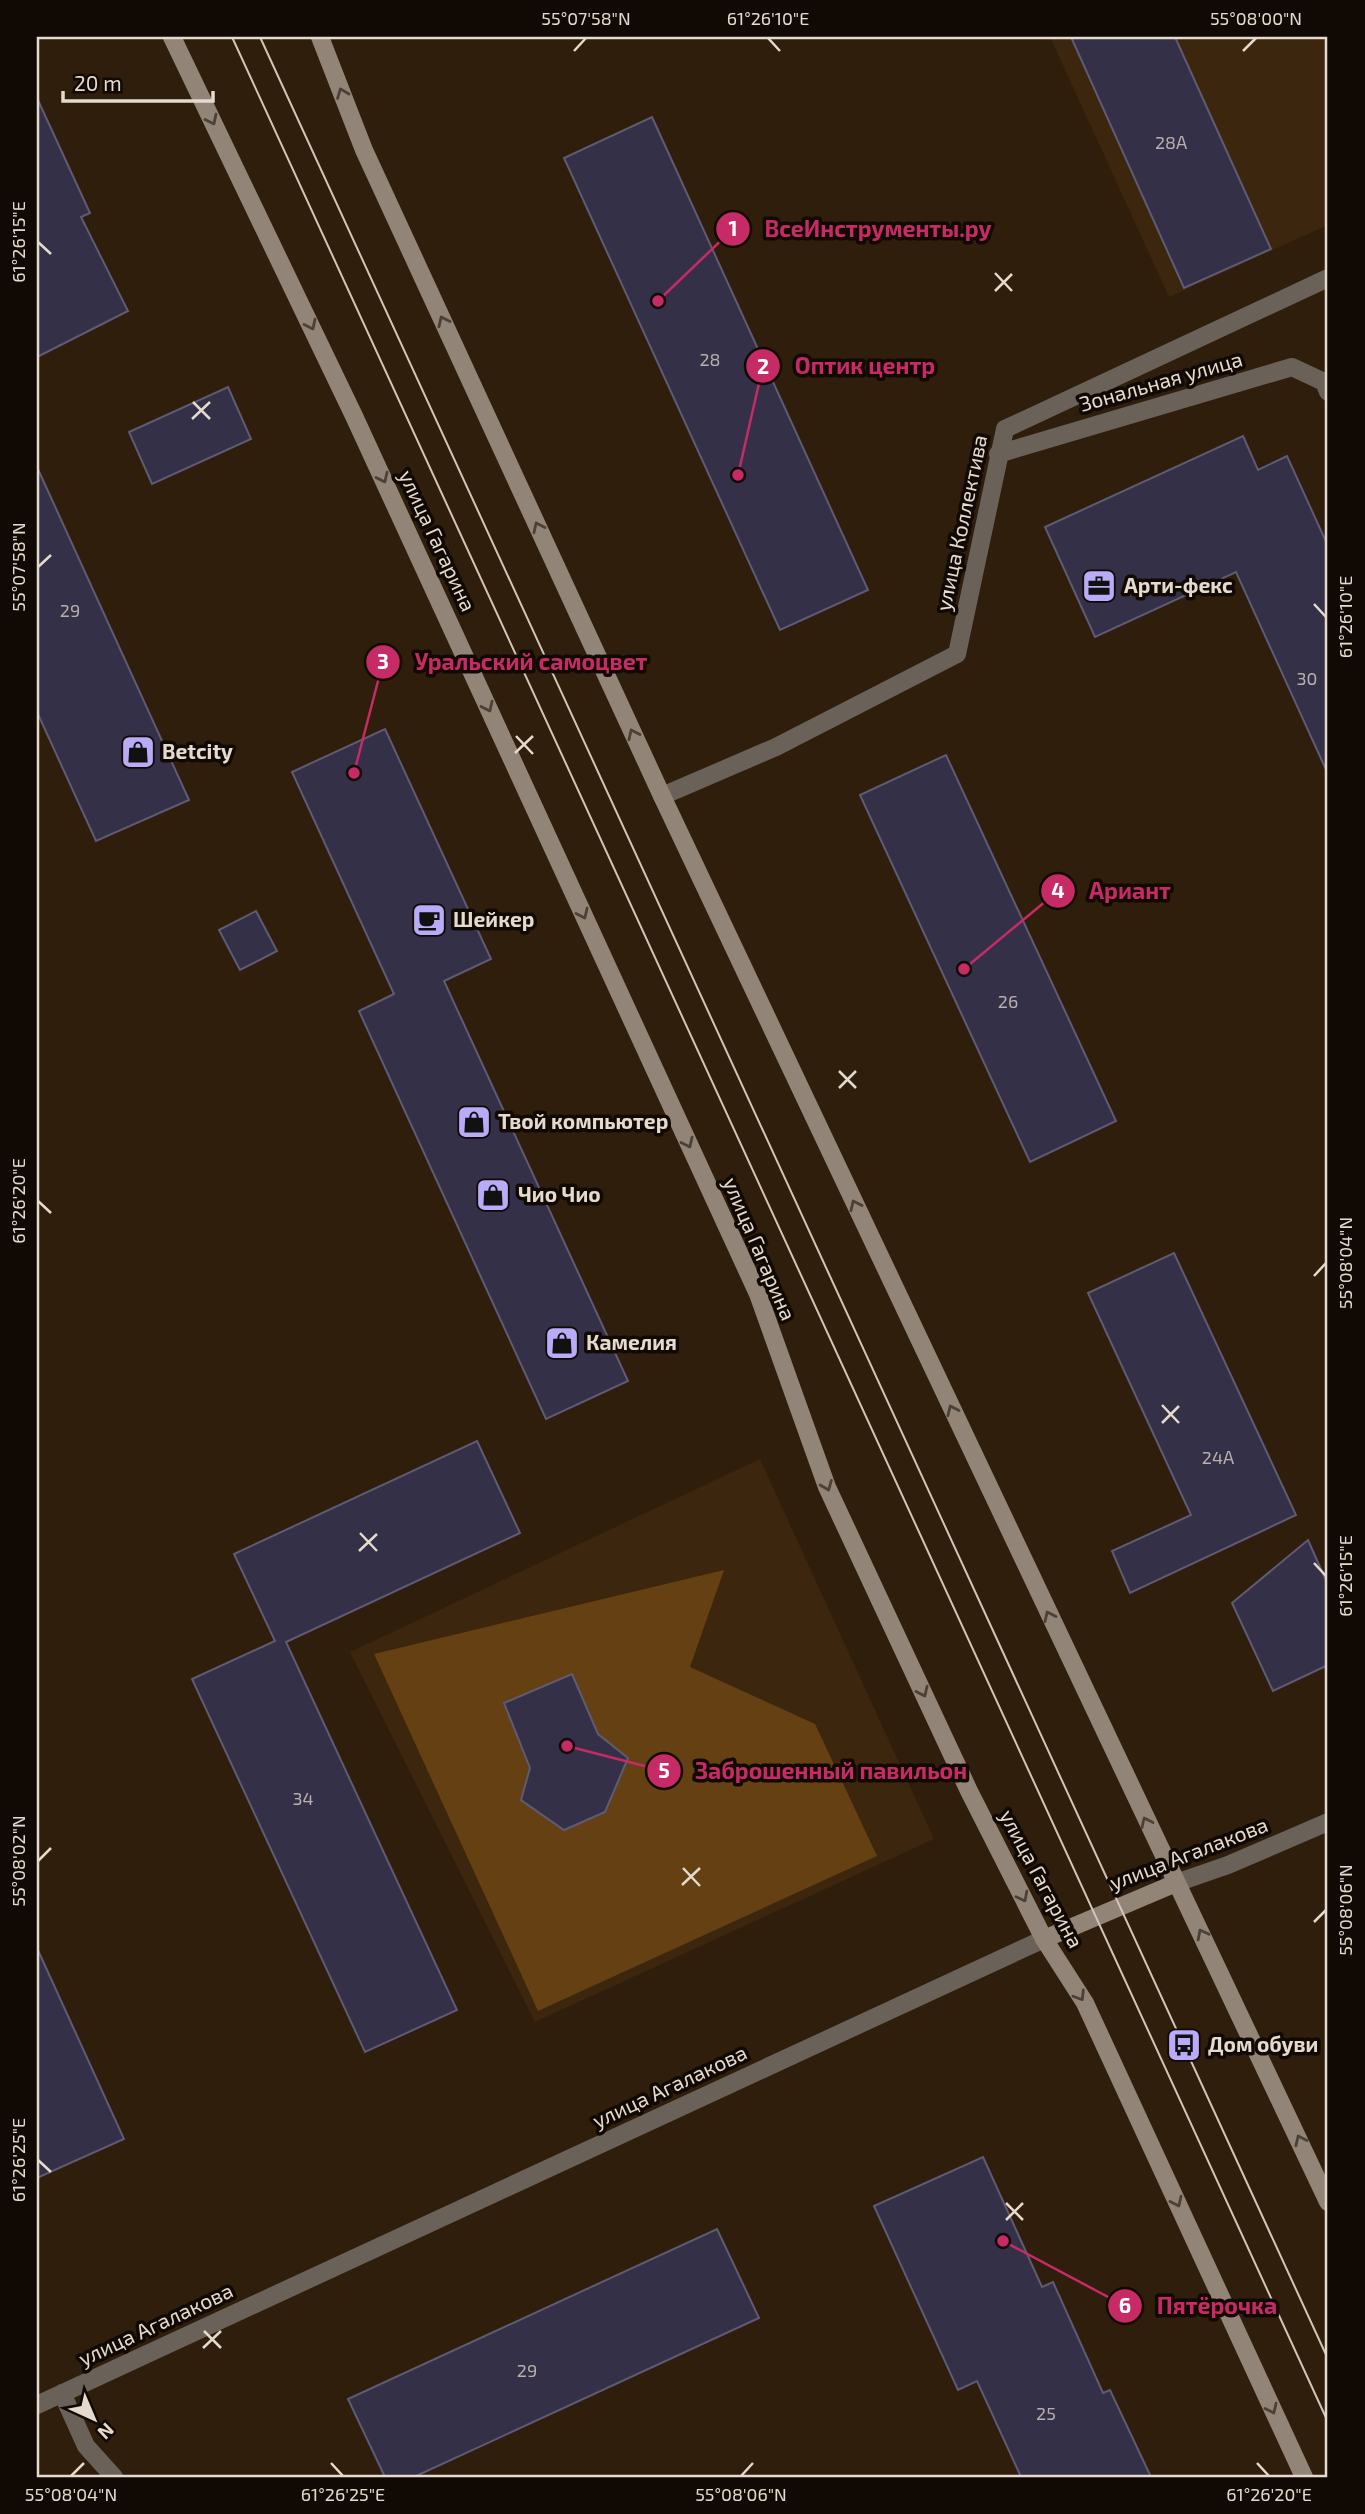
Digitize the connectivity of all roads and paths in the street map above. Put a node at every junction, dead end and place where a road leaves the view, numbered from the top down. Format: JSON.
{"nodes":[{"id":1,"x":172,"y":37,"type":"edge"},
{"id":2,"x":320,"y":37,"type":"edge"},
{"id":3,"x":1328,"y":278,"type":"edge"},
{"id":4,"x":1328,"y":392,"type":"edge"},
{"id":5,"x":998,"y":454,"type":"junction"},
{"id":6,"x":662,"y":796,"type":"junction"},
{"id":7,"x":1328,"y":1822,"type":"edge"},
{"id":8,"x":1176,"y":1883,"type":"junction"},
{"id":9,"x":1044,"y":1939,"type":"junction"},
{"id":10,"x":1328,"y":2202,"type":"edge"},
{"id":11,"x":62,"y":2393,"type":"junction"},
{"id":12,"x":37,"y":2404,"type":"edge"},
{"id":13,"x":114,"y":2477,"type":"edge"},
{"id":14,"x":1304,"y":2477,"type":"edge"}],
"edges":[{"from":1,"to":9,"type":"main road","name":"улица Гагарина","one_way":true},
{"from":6,"to":2,"type":"main road","one_way":true},
{"from":3,"to":5,"type":"street","name":"улица Коллектива"},
{"from":4,"to":5,"type":"street","name":"Зональная улица"},
{"from":5,"to":6,"type":"street","name":"улица Коллектива"},
{"from":8,"to":6,"type":"main road","one_way":true},
{"from":7,"to":8,"type":"street","name":"улица Агалакова"},
{"from":8,"to":9,"type":"main road","name":"улица Агалакова"},
{"from":10,"to":8,"type":"main road","one_way":true},
{"from":9,"to":11,"type":"street","name":"улица Агалакова"},
{"from":9,"to":14,"type":"main road","name":"улица Гагарина","one_way":true},
{"from":11,"to":12,"type":"street","name":"улица Агалакова"},
{"from":11,"to":13,"type":"street"}]}
